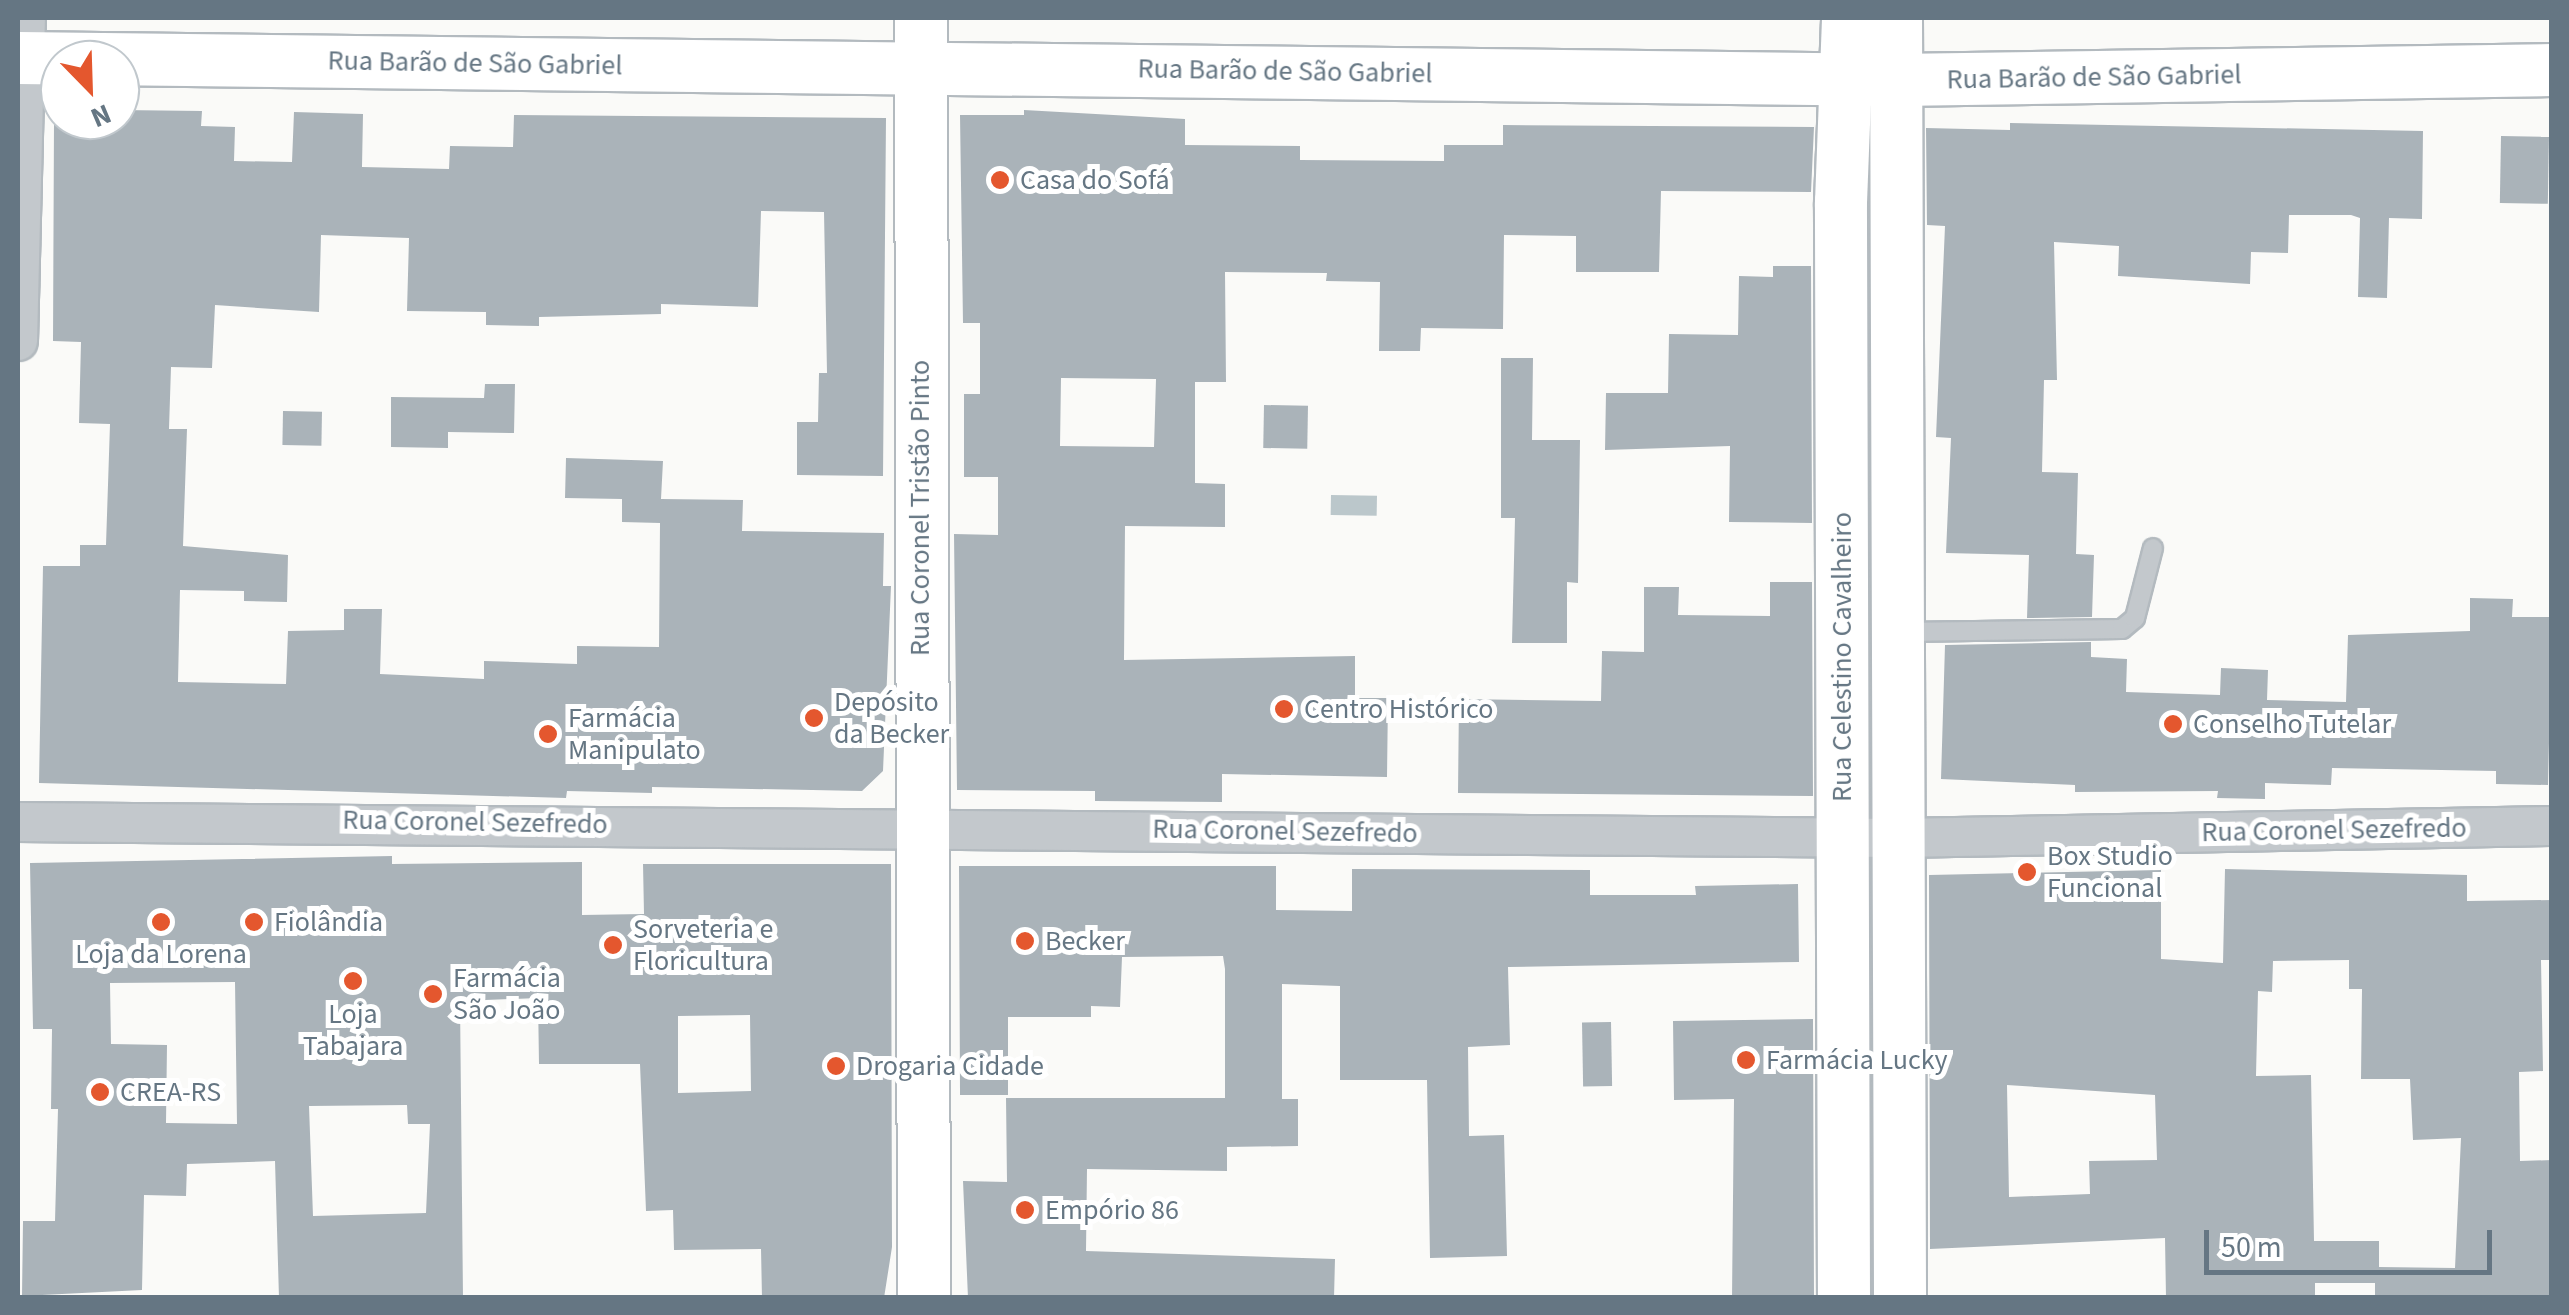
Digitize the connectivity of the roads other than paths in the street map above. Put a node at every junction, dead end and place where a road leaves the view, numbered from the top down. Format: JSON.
{"nodes":[{"id":1,"x":1848,"y":18,"type":"edge"},
{"id":2,"x":1896,"y":18,"type":"edge"},
{"id":3,"x":921,"y":42,"type":"edge"},
{"id":4,"x":23,"y":45,"type":"edge"},
{"id":5,"x":2552,"y":70,"type":"edge"},
{"id":6,"x":1873,"y":79,"type":"junction"},
{"id":7,"x":18,"y":341,"type":"edge"},
{"id":8,"x":2153,"y":548,"type":"dead end"},
{"id":9,"x":1896,"y":632,"type":"junction"},
{"id":10,"x":18,"y":822,"type":"edge"},
{"id":11,"x":2552,"y":826,"type":"edge"},
{"id":12,"x":920,"y":827,"type":"junction"},
{"id":13,"x":1842,"y":837,"type":"junction"},
{"id":14,"x":1898,"y":838,"type":"junction"},
{"id":15,"x":924,"y":1298,"type":"edge"},
{"id":16,"x":1844,"y":1298,"type":"edge"},
{"id":17,"x":1900,"y":1298,"type":"edge"}],
"edges":[{"from":1,"to":6,"type":"main road","name":"Rua Celestino Cavalheiro"},
{"from":2,"to":6,"type":"main road","name":"Rua Celestino Cavalheiro"},
{"from":3,"to":4,"type":"main road","name":"Rua Barão de São Gabriel"},
{"from":3,"to":6,"type":"main road","name":"Rua Barão de São Gabriel"},
{"from":3,"to":12,"type":"main road","name":"Rua Coronel Tristão Pinto"},
{"from":4,"to":7,"type":"street"},
{"from":5,"to":6,"type":"main road","name":"Rua Barão de São Gabriel"},
{"from":6,"to":9,"type":"main road","name":"Rua Celestino Cavalheiro"},
{"from":6,"to":13,"type":"main road","name":"Rua Celestino Cavalheiro"},
{"from":8,"to":9,"type":"lane"},
{"from":9,"to":14,"type":"main road","name":"Rua Celestino Cavalheiro"},
{"from":10,"to":12,"type":"street","name":"Rua Coronel Sezefredo"},
{"from":11,"to":14,"type":"street","name":"Rua Coronel Sezefredo"},
{"from":12,"to":13,"type":"street","name":"Rua Coronel Sezefredo"},
{"from":12,"to":15,"type":"main road","name":"Rua Coronel Tristão Pinto"},
{"from":13,"to":14,"type":"street","name":"Rua Coronel Sezefredo"},
{"from":13,"to":16,"type":"main road","name":"Rua Celestino Cavalheiro"},
{"from":14,"to":17,"type":"main road","name":"Rua Celestino Cavalheiro"}]}
